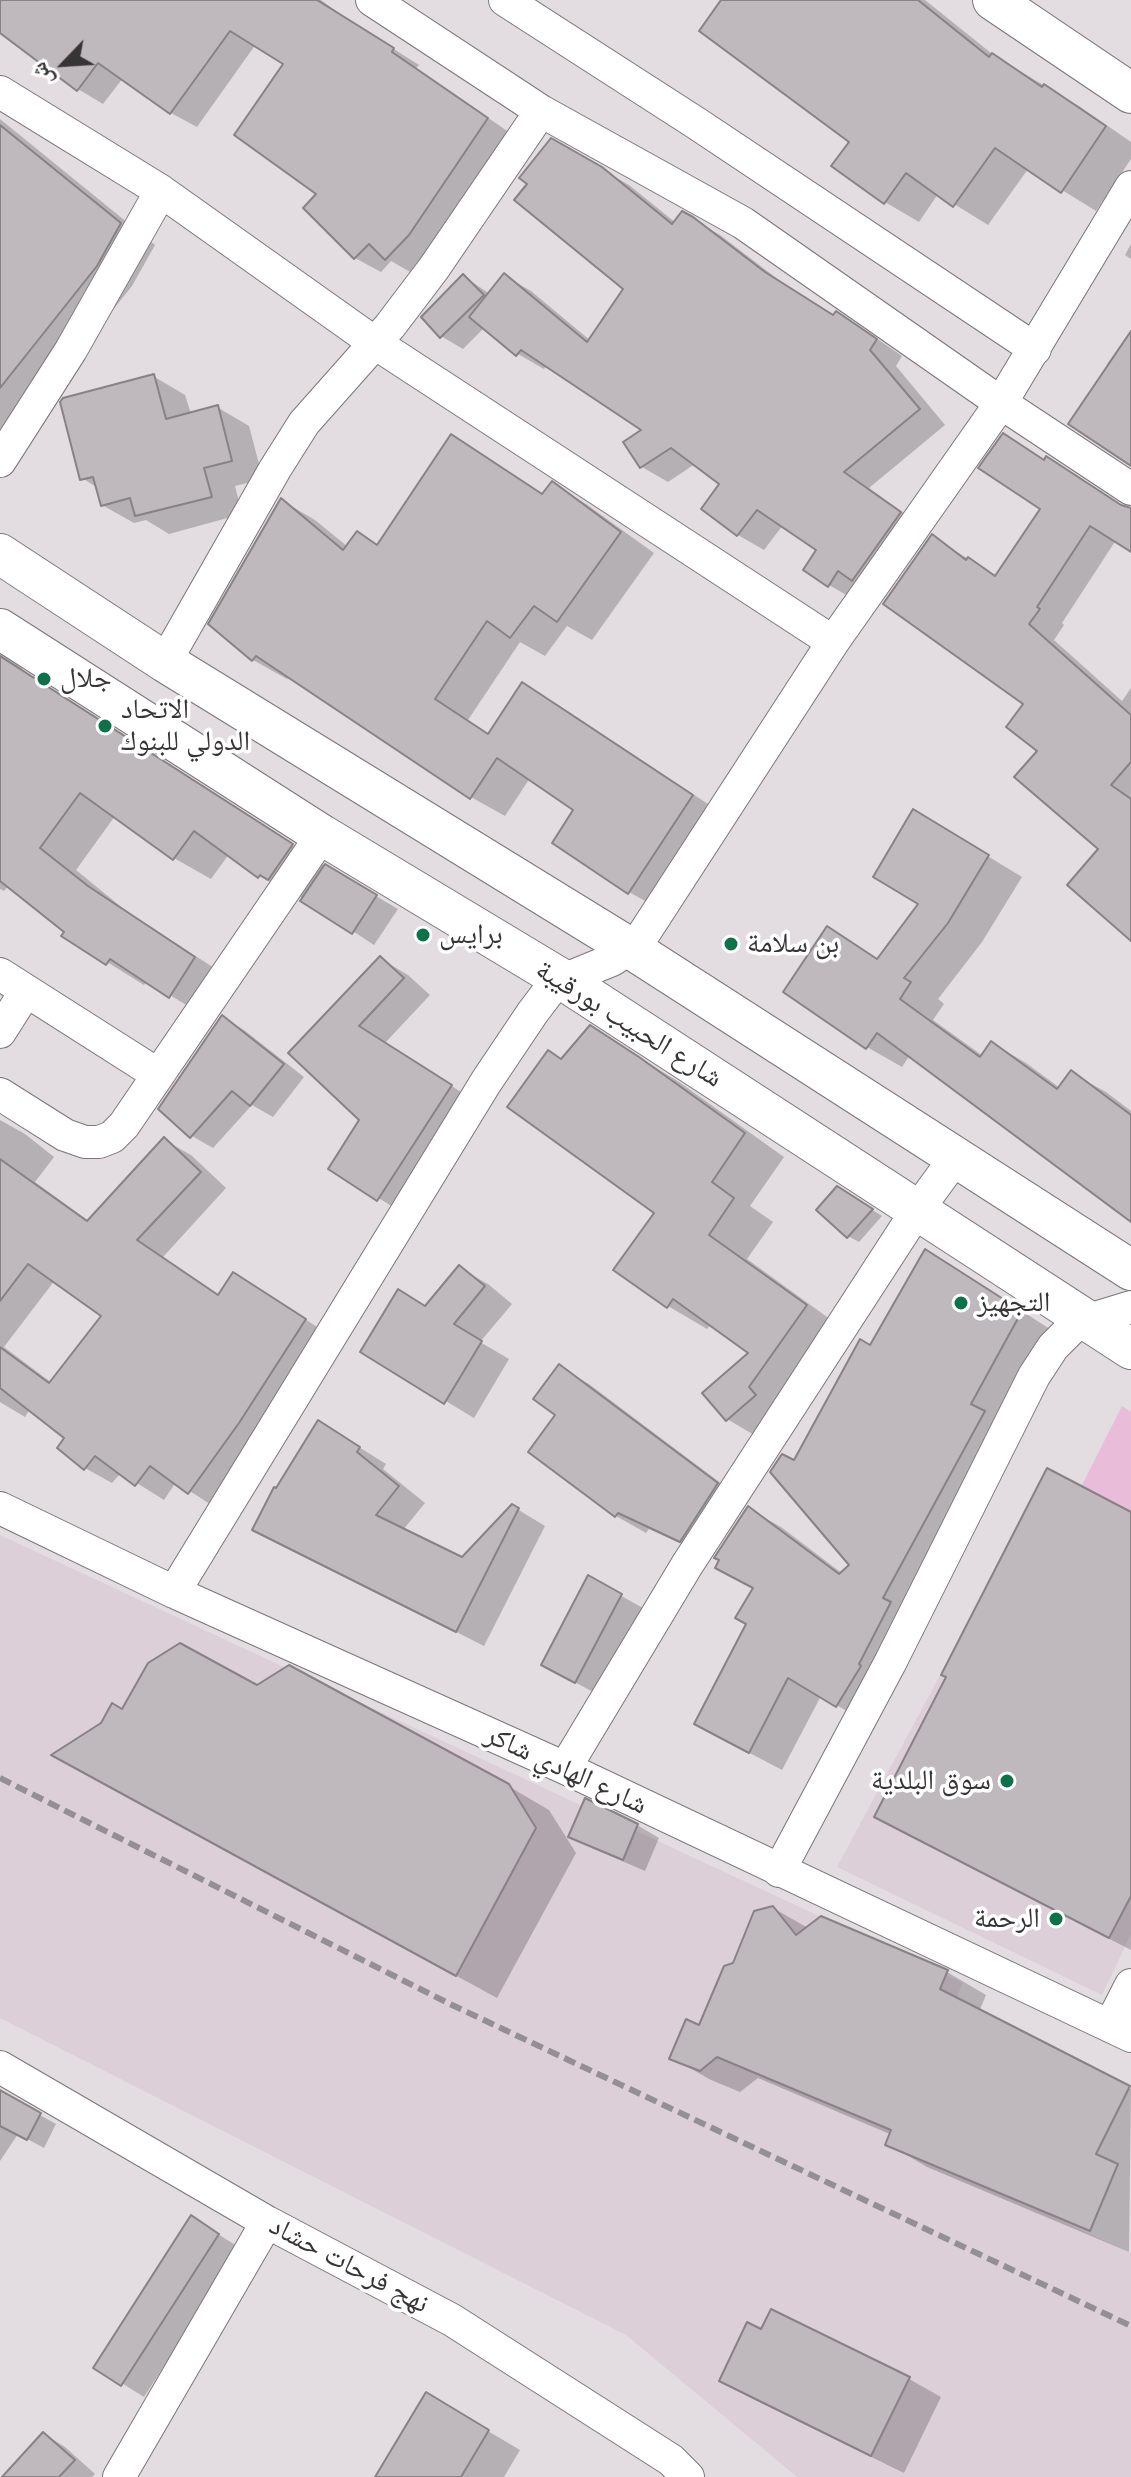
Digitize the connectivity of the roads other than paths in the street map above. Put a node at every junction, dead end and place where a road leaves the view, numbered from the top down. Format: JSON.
{"nodes":[{"id":1,"x":372,"y":0,"type":"edge"},
{"id":2,"x":505,"y":0,"type":"edge"},
{"id":3,"x":993,"y":0,"type":"edge"},
{"id":4,"x":0,"y":92,"type":"edge"},
{"id":5,"x":1131,"y":93,"type":"edge"},
{"id":6,"x":541,"y":111,"type":"junction"},
{"id":7,"x":1131,"y":187,"type":"edge"},
{"id":8,"x":161,"y":191,"type":"junction"},
{"id":9,"x":375,"y":343,"type":"junction"},
{"id":10,"x":1035,"y":349,"type":"junction"},
{"id":11,"x":1001,"y":403,"type":"junction"},
{"id":12,"x":0,"y":461,"type":"edge"},
{"id":13,"x":1131,"y":489,"type":"edge"},
{"id":14,"x":0,"y":554,"type":"edge"},
{"id":15,"x":0,"y":629,"type":"edge"},
{"id":16,"x":833,"y":642,"type":"junction"},
{"id":17,"x":165,"y":662,"type":"junction"},
{"id":18,"x":322,"y":835,"type":"junction"},
{"id":19,"x":630,"y":948,"type":"junction"},
{"id":20,"x":563,"y":980,"type":"junction"},
{"id":21,"x":13,"y":982,"type":"edge"},
{"id":22,"x":0,"y":1032,"type":"edge"},
{"id":23,"x":157,"y":1074,"type":"junction"},
{"id":24,"x":0,"y":1094,"type":"edge"},
{"id":25,"x":956,"y":1157,"type":"junction"},
{"id":26,"x":918,"y":1209,"type":"junction"},
{"id":27,"x":1131,"y":1270,"type":"edge"},
{"id":28,"x":1131,"y":1307,"type":"edge"},
{"id":29,"x":1085,"y":1321,"type":"junction"},
{"id":30,"x":1131,"y":1349,"type":"edge"},
{"id":31,"x":0,"y":1508,"type":"edge"},
{"id":32,"x":174,"y":1592,"type":"junction"},
{"id":33,"x":565,"y":1768,"type":"junction"},
{"id":34,"x":779,"y":1871,"type":"junction"},
{"id":35,"x":1131,"y":1985,"type":"edge"},
{"id":36,"x":1121,"y":2031,"type":"edge"},
{"id":37,"x":0,"y":2067,"type":"edge"},
{"id":38,"x":267,"y":2222,"type":"junction"},
{"id":39,"x":119,"y":2477,"type":"edge"},
{"id":40,"x":688,"y":2477,"type":"edge"}],
"edges":[{"from":1,"to":6,"type":"street"},
{"from":2,"to":10,"type":"street"},
{"from":3,"to":5,"type":"street"},
{"from":4,"to":8,"type":"street"},
{"from":6,"to":9,"type":"street"},
{"from":6,"to":11,"type":"street"},
{"from":7,"to":10,"type":"street"},
{"from":8,"to":9,"type":"street"},
{"from":8,"to":12,"type":"street"},
{"from":9,"to":16,"type":"street"},
{"from":9,"to":17,"type":"street"},
{"from":10,"to":11,"type":"street"},
{"from":11,"to":13,"type":"street"},
{"from":11,"to":16,"type":"street"},
{"from":14,"to":17,"type":"street"},
{"from":15,"to":18,"type":"street","name":"شارع الحبيب بورقيبة"},
{"from":16,"to":19,"type":"street"},
{"from":17,"to":19,"type":"street"},
{"from":18,"to":20,"type":"street","name":"شارع الحبيب بورقيبة"},
{"from":18,"to":23,"type":"street"},
{"from":19,"to":20,"type":"street"},
{"from":19,"to":25,"type":"street"},
{"from":20,"to":26,"type":"street","name":"شارع الحبيب بورقيبة"},
{"from":20,"to":32,"type":"street"},
{"from":21,"to":22,"type":"street"},
{"from":21,"to":23,"type":"street"},
{"from":23,"to":24,"type":"street"},
{"from":25,"to":26,"type":"street"},
{"from":25,"to":27,"type":"street"},
{"from":26,"to":29,"type":"street","name":"شارع الحبيب بورقيبة"},
{"from":26,"to":33,"type":"street"},
{"from":28,"to":29,"type":"street"},
{"from":29,"to":30,"type":"street","name":"شارع الحبيب بورقيبة"},
{"from":29,"to":34,"type":"street"},
{"from":31,"to":32,"type":"street","name":"شارع الهادي شاكر"},
{"from":32,"to":33,"type":"street","name":"شارع الهادي شاكر"},
{"from":33,"to":34,"type":"street","name":"شارع الهادي شاكر"},
{"from":34,"to":36,"type":"street","name":"شارع الهادي شاكر"},
{"from":35,"to":36,"type":"street"},
{"from":37,"to":38,"type":"street","name":"نهج فرحات حشاد"},
{"from":38,"to":39,"type":"street"},
{"from":38,"to":40,"type":"street","name":"نهج فرحات حشاد"}]}
